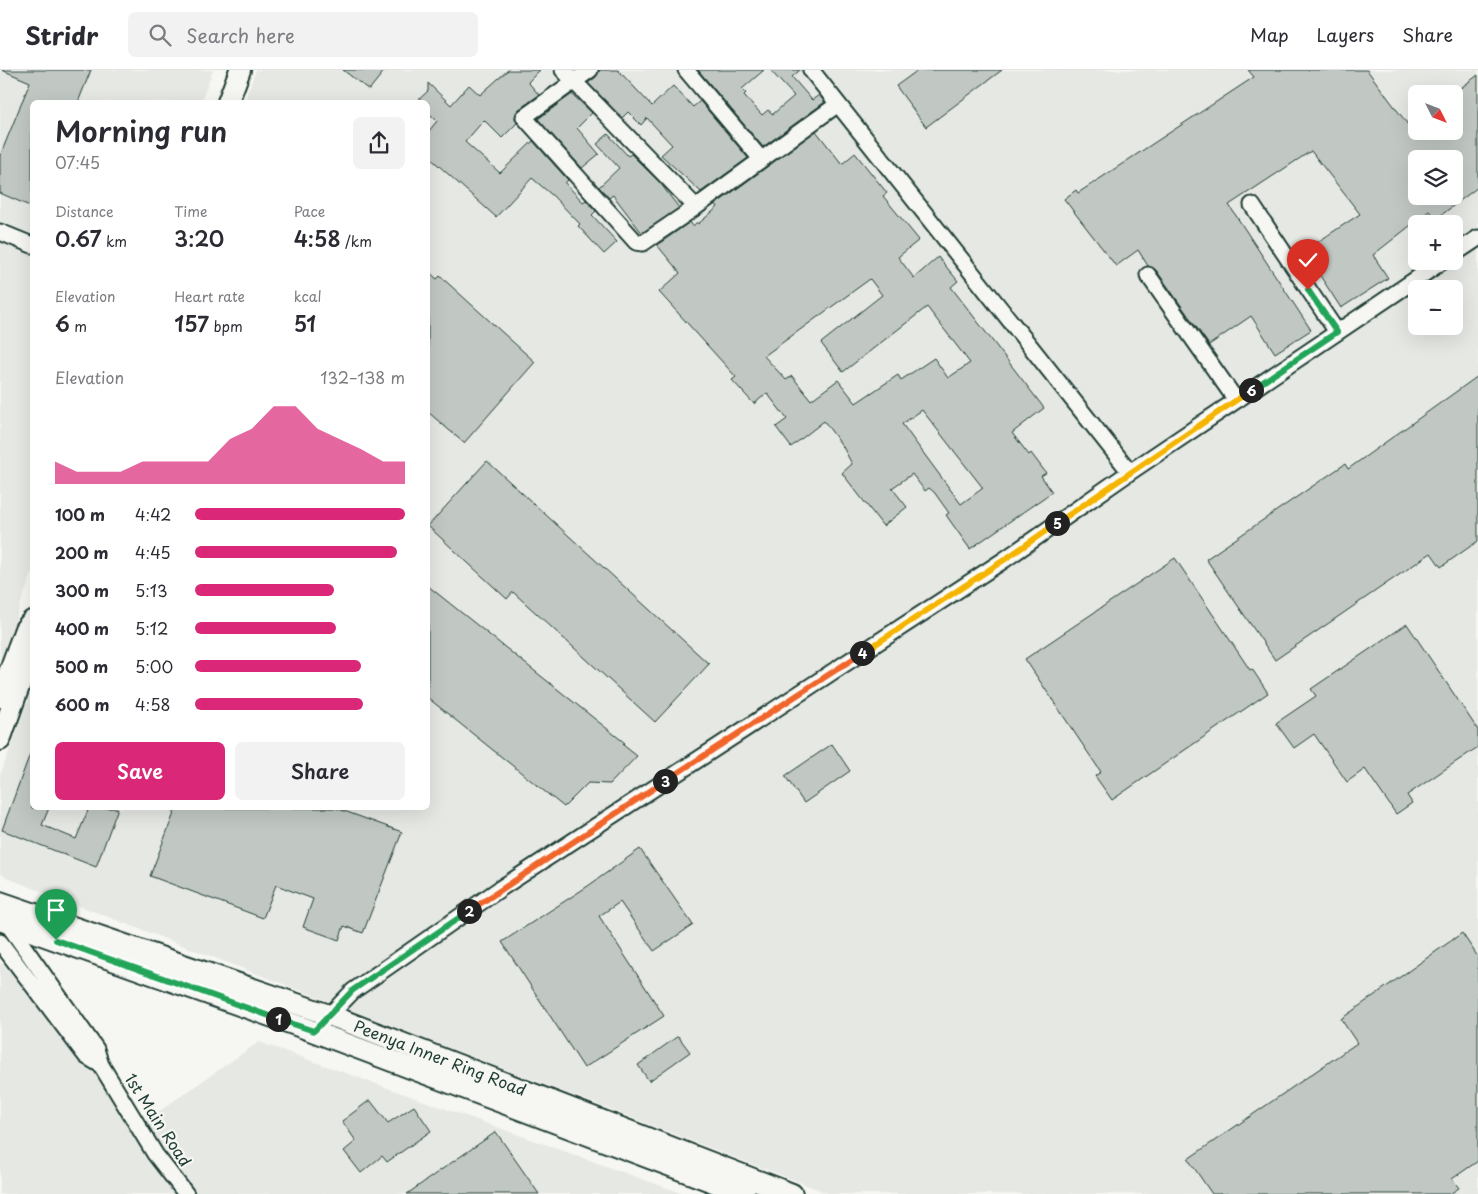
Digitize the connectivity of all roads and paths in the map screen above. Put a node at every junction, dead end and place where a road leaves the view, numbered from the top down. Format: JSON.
{"nodes":[{"id":1,"x":240,"y":70,"type":"edge"},
{"id":2,"x":563,"y":70,"type":"edge"},
{"id":3,"x":590,"y":70,"type":"edge"},
{"id":4,"x":686,"y":70,"type":"edge"},
{"id":5,"x":811,"y":70,"type":"edge"},
{"id":6,"x":574,"y":82,"type":"junction"},
{"id":7,"x":229,"y":100,"type":"edge"},
{"id":8,"x":838,"y":104,"type":"junction"},
{"id":9,"x":761,"y":159,"type":"junction"},
{"id":10,"x":1252,"y":205,"type":"dead end"},
{"id":11,"x":696,"y":207,"type":"junction"},
{"id":12,"x":0,"y":232,"type":"edge"},
{"id":13,"x":1478,"y":238,"type":"edge"},
{"id":14,"x":30,"y":243,"type":"edge"},
{"id":15,"x":1463,"y":248,"type":"edge"},
{"id":16,"x":1430,"y":270,"type":"edge"},
{"id":17,"x":1148,"y":275,"type":"dead end"},
{"id":18,"x":1337,"y":332,"type":"junction"},
{"id":19,"x":1236,"y":400,"type":"junction"},
{"id":20,"x":1130,"y":472,"type":"junction"},
{"id":21,"x":30,"y":624,"type":"edge"},
{"id":22,"x":30,"y":656,"type":"edge"},
{"id":23,"x":0,"y":697,"type":"edge"},
{"id":24,"x":0,"y":740,"type":"edge"},
{"id":25,"x":4,"y":912,"type":"edge"},
{"id":26,"x":0,"y":942,"type":"edge"},
{"id":27,"x":329,"y":1015,"type":"junction"},
{"id":28,"x":356,"y":1026,"type":"junction"},
{"id":29,"x":314,"y":1031,"type":"junction"},
{"id":30,"x":340,"y":1041,"type":"junction"},
{"id":31,"x":101,"y":1065,"type":"junction"},
{"id":32,"x":186,"y":1194,"type":"edge"},
{"id":33,"x":745,"y":1194,"type":"edge"},
{"id":34,"x":792,"y":1194,"type":"edge"}],
"edges":[{"from":1,"to":7,"type":"main road"},
{"from":2,"to":6,"type":"street"},
{"from":3,"to":6,"type":"street"},
{"from":4,"to":9,"type":"street"},
{"from":5,"to":8,"type":"street"},
{"from":6,"to":11,"type":"street"},
{"from":6,"to":11,"type":"street"},
{"from":8,"to":9,"type":"street"},
{"from":8,"to":20,"type":"street"},
{"from":9,"to":11,"type":"street"},
{"from":10,"to":18,"type":"street"},
{"from":12,"to":14,"type":"street"},
{"from":13,"to":15,"type":"street"},
{"from":16,"to":18,"type":"street"},
{"from":17,"to":19,"type":"street"},
{"from":18,"to":19,"type":"street"},
{"from":19,"to":20,"type":"street"},
{"from":20,"to":27,"type":"street"},
{"from":21,"to":23,"type":"main road"},
{"from":22,"to":24,"type":"main road"},
{"from":25,"to":27,"type":"main road","name":"Peenya Inner Ring Road"},
{"from":25,"to":29,"type":"main road","name":"Peenya Inner Ring Road"},
{"from":25,"to":31,"type":"street","name":"1st Main Road"},
{"from":26,"to":31,"type":"street","name":"1st Main Road"},
{"from":27,"to":28,"type":"main road","name":"Peenya Inner Ring Road"},
{"from":27,"to":29,"type":"street"},
{"from":28,"to":30,"type":"main road"},
{"from":28,"to":34,"type":"main road","name":"Peenya Inner Ring Road"},
{"from":29,"to":30,"type":"main road","name":"Peenya Inner Ring Road"},
{"from":30,"to":33,"type":"main road","name":"Peenya Inner Ring Road"},
{"from":31,"to":32,"type":"street","name":"1st Main Road"}]}
